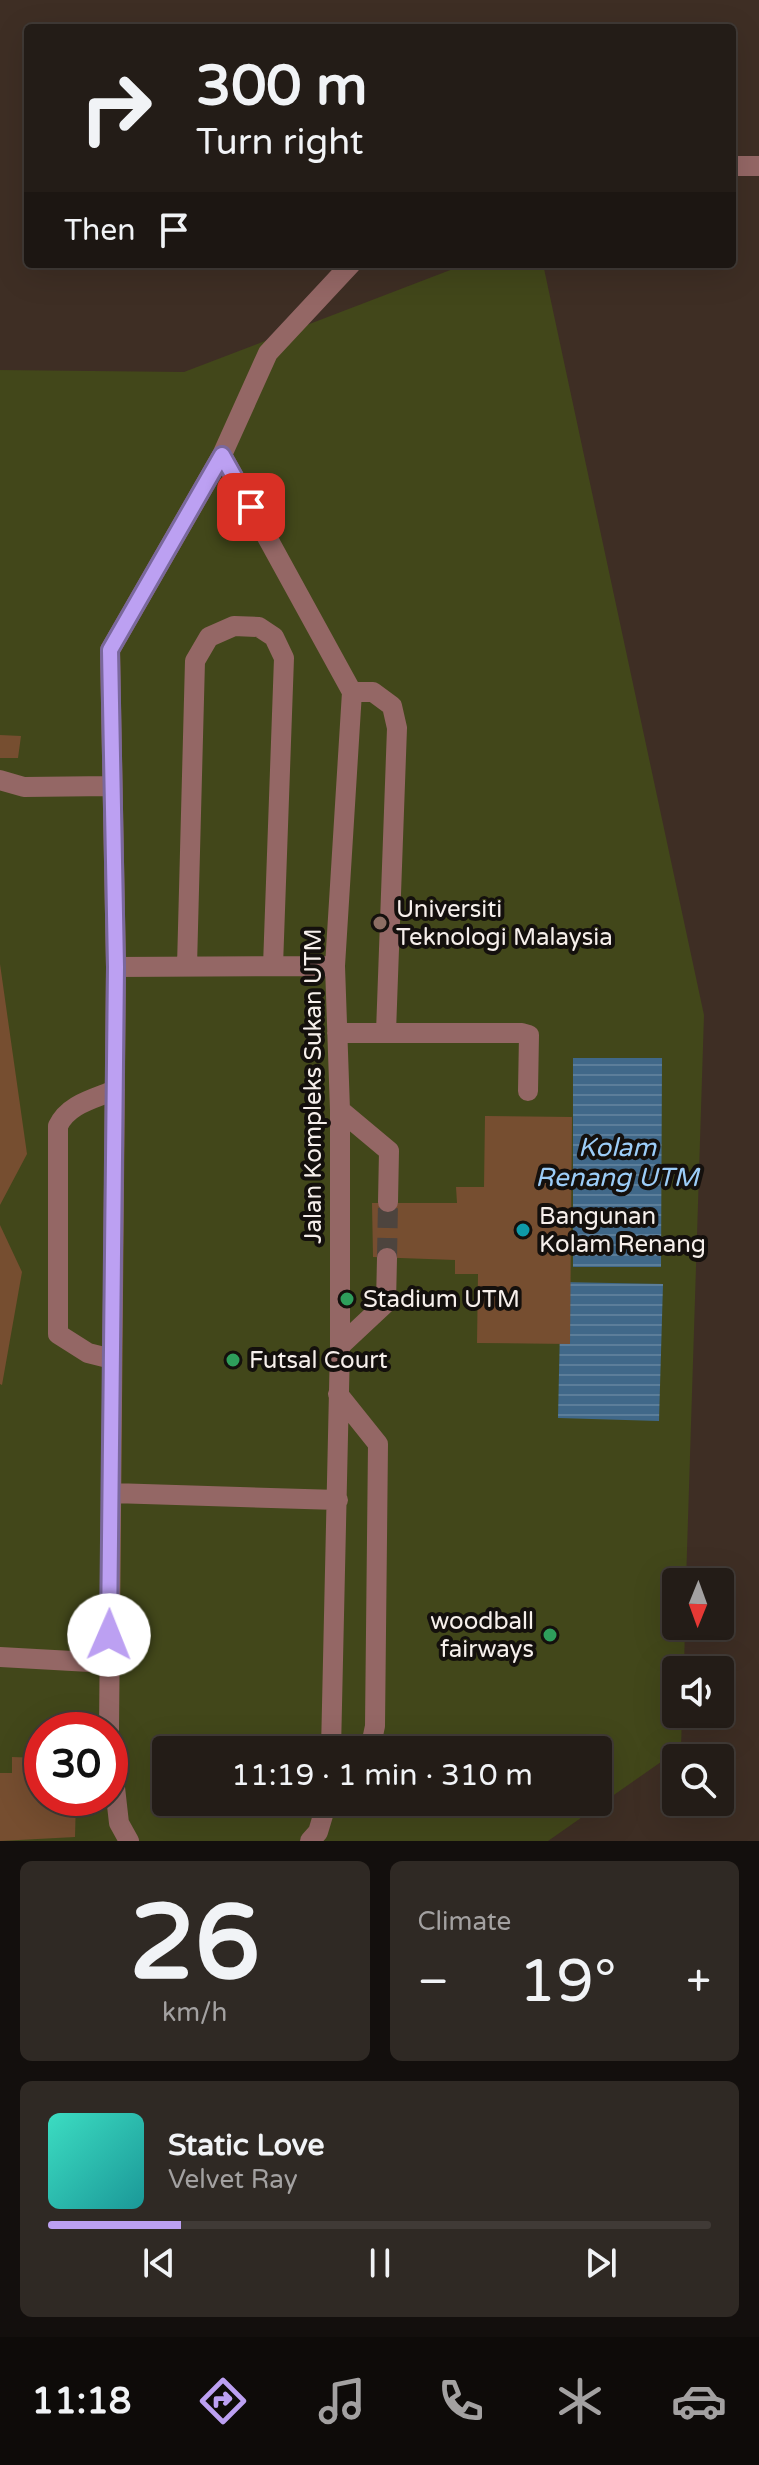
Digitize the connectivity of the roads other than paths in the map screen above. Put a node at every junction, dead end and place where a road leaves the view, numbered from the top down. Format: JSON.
{"nodes":[{"id":1,"x":736,"y":166,"type":"edge"},
{"id":2,"x":759,"y":166,"type":"edge"},
{"id":3,"x":347,"y":268,"type":"edge"},
{"id":4,"x":222,"y":455,"type":"junction"},
{"id":5,"x":352,"y":692,"type":"junction"},
{"id":6,"x":0,"y":780,"type":"edge"},
{"id":7,"x":111,"y":786,"type":"junction"},
{"id":8,"x":187,"y":966,"type":"junction"},
{"id":9,"x":273,"y":966,"type":"junction"},
{"id":10,"x":335,"y":966,"type":"junction"},
{"id":11,"x":116,"y":967,"type":"junction"},
{"id":12,"x":386,"y":1032,"type":"junction"},
{"id":13,"x":337,"y":1033,"type":"junction"},
{"id":14,"x":115,"y":1090,"type":"junction"},
{"id":15,"x":528,"y":1091,"type":"dead end"},
{"id":16,"x":340,"y":1110,"type":"junction"},
{"id":17,"x":388,"y":1202,"type":"tunnel mouth"},
{"id":18,"x":387,"y":1258,"type":"tunnel mouth"},
{"id":19,"x":340,"y":1346,"type":"junction"},
{"id":20,"x":112,"y":1359,"type":"junction"},
{"id":21,"x":338,"y":1394,"type":"junction"},
{"id":22,"x":112,"y":1493,"type":"junction"},
{"id":23,"x":338,"y":1500,"type":"junction"},
{"id":24,"x":0,"y":1657,"type":"edge"},
{"id":25,"x":108,"y":1663,"type":"junction"},
{"id":26,"x":109,"y":1712,"type":"edge"},
{"id":27,"x":331,"y":1736,"type":"edge"},
{"id":28,"x":373,"y":1736,"type":"edge"},
{"id":29,"x":118,"y":1816,"type":"edge"},
{"id":30,"x":323,"y":1816,"type":"edge"},
{"id":31,"x":129,"y":1841,"type":"edge"},
{"id":32,"x":310,"y":1841,"type":"edge"}],
"edges":[{"from":1,"to":2,"type":"street"},
{"from":3,"to":4,"type":"street"},
{"from":4,"to":5,"type":"street"},
{"from":4,"to":7,"type":"street"},
{"from":5,"to":10,"type":"street","name":"Jalan Kompleks Sukan UTM"},
{"from":5,"to":12,"type":"street"},
{"from":6,"to":7,"type":"street"},
{"from":7,"to":11,"type":"street"},
{"from":8,"to":9,"type":"street"},
{"from":8,"to":9,"type":"street"},
{"from":8,"to":11,"type":"street"},
{"from":9,"to":10,"type":"street"},
{"from":10,"to":13,"type":"street","name":"Jalan Kompleks Sukan UTM"},
{"from":11,"to":14,"type":"street"},
{"from":12,"to":13,"type":"street"},
{"from":12,"to":15,"type":"street"},
{"from":13,"to":16,"type":"street","name":"Jalan Kompleks Sukan UTM"},
{"from":14,"to":20,"type":"street"},
{"from":14,"to":20,"type":"street"},
{"from":16,"to":17,"type":"street"},
{"from":16,"to":19,"type":"street","name":"Jalan Kompleks Sukan UTM"},
{"from":18,"to":19,"type":"street"},
{"from":19,"to":21,"type":"street","name":"Jalan Kompleks Sukan UTM"},
{"from":20,"to":22,"type":"street"},
{"from":21,"to":23,"type":"street","name":"Jalan Kompleks Sukan UTM"},
{"from":21,"to":28,"type":"street"},
{"from":22,"to":23,"type":"street"},
{"from":22,"to":25,"type":"street"},
{"from":23,"to":27,"type":"street","name":"Jalan Kompleks Sukan UTM"},
{"from":24,"to":25,"type":"street"},
{"from":25,"to":26,"type":"street"},
{"from":29,"to":31,"type":"street"},
{"from":30,"to":32,"type":"street"}]}
